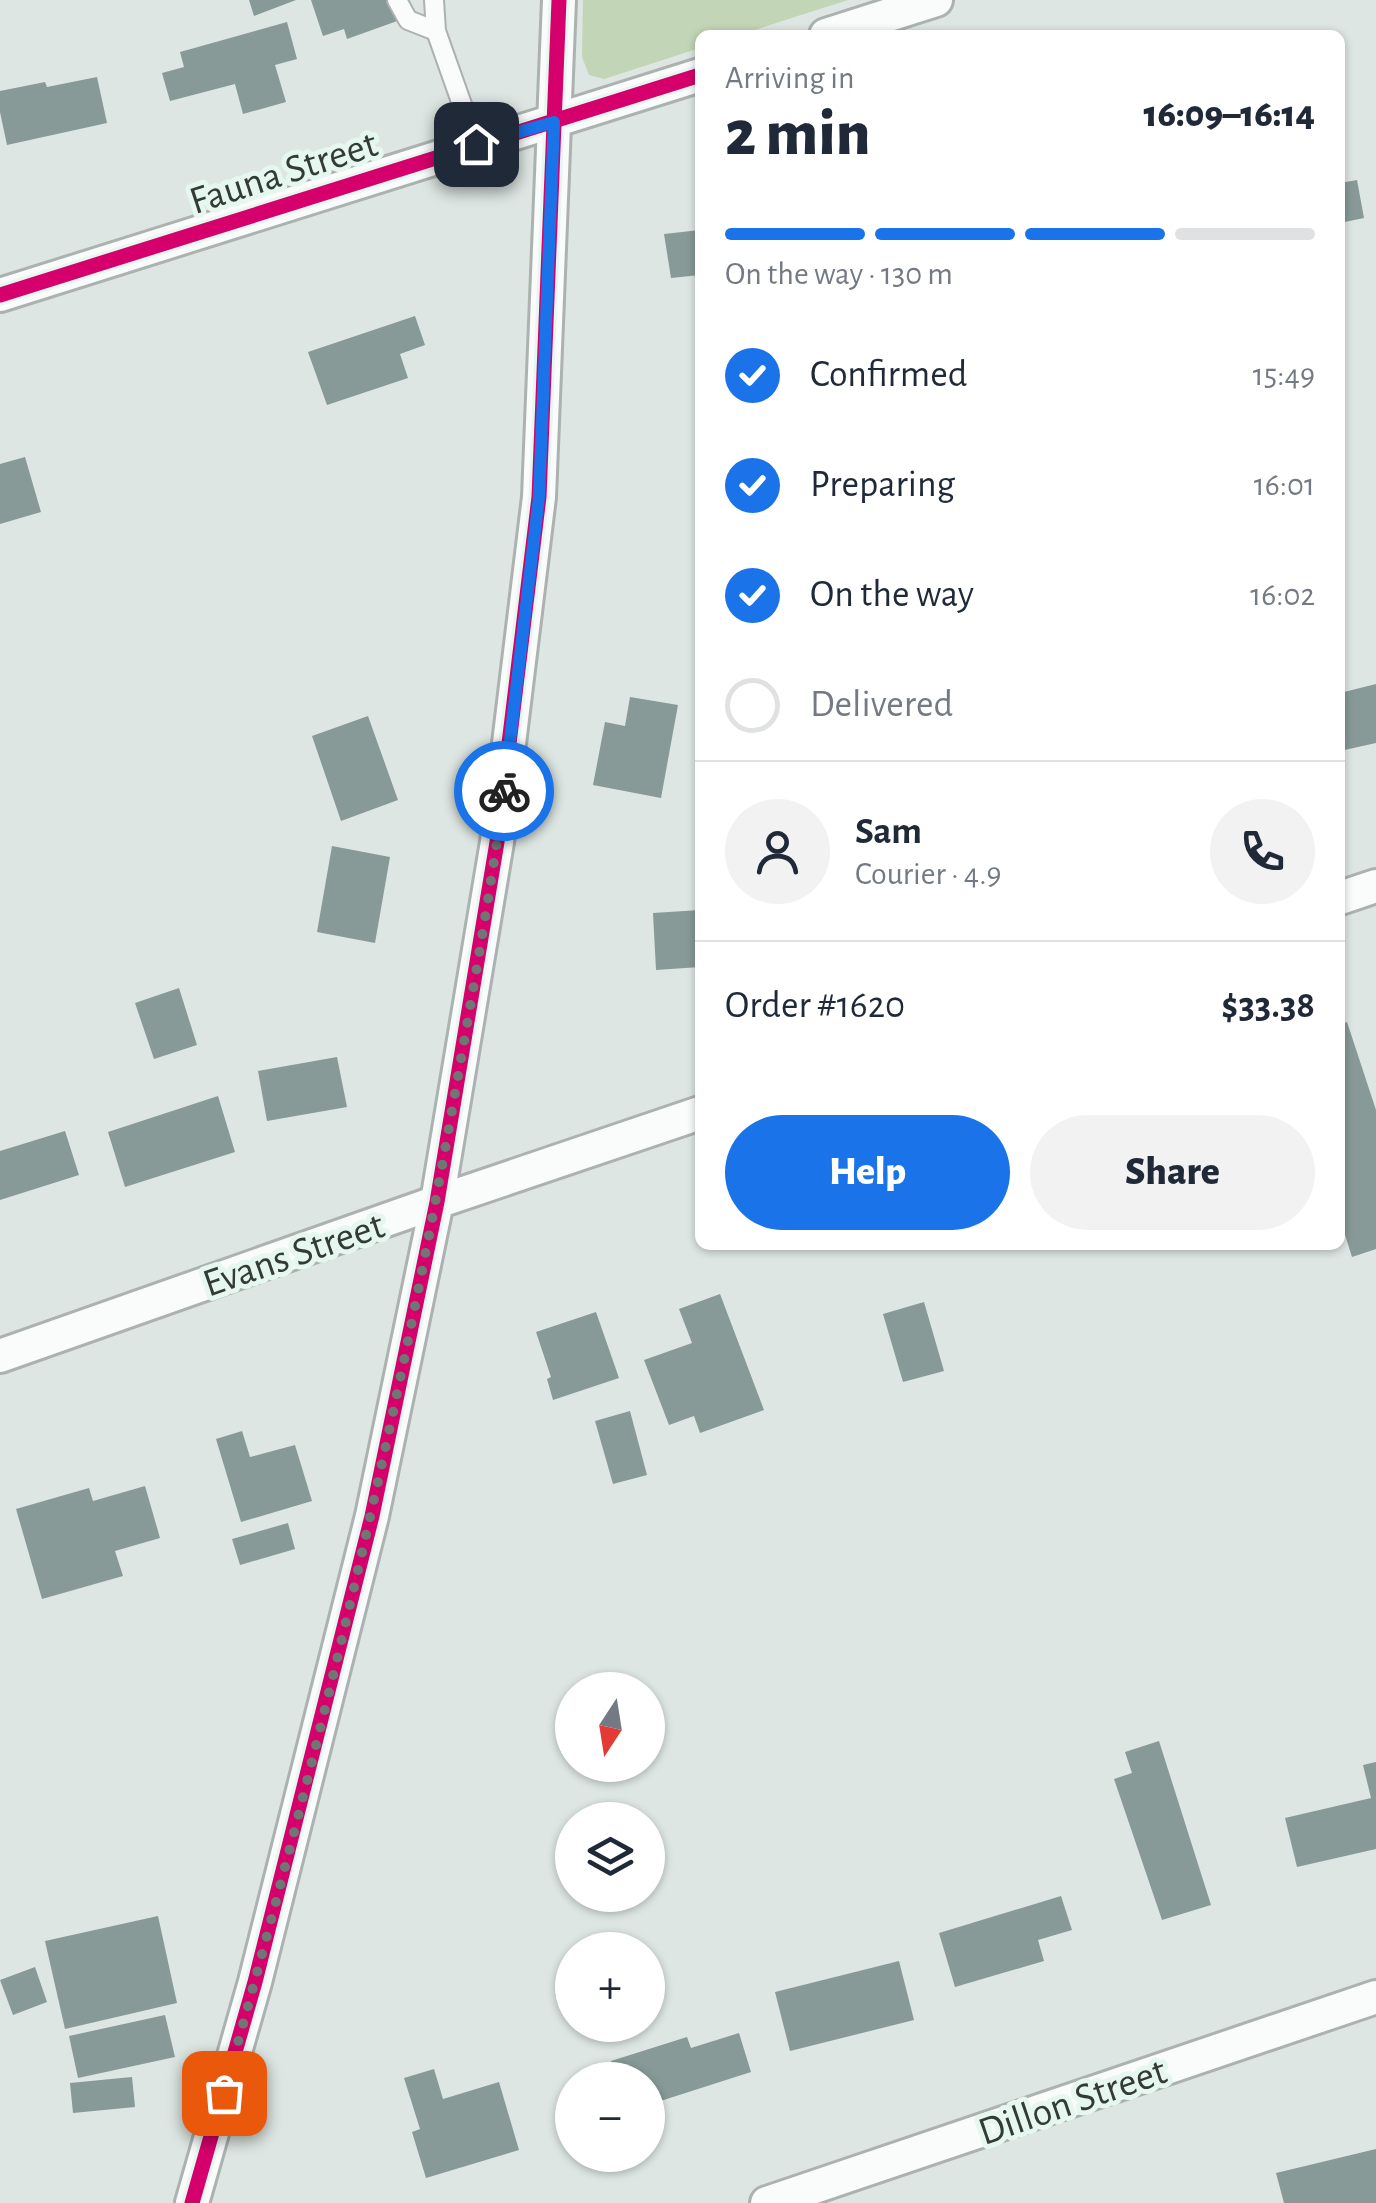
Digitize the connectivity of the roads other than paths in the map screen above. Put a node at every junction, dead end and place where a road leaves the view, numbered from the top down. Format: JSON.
{"nodes":[{"id":1,"x":397,"y":0,"type":"edge"},
{"id":2,"x":434,"y":0,"type":"edge"},
{"id":3,"x":559,"y":0,"type":"edge"},
{"id":4,"x":936,"y":0,"type":"edge"},
{"id":5,"x":436,"y":30,"type":"junction"},
{"id":6,"x":842,"y":30,"type":"edge"},
{"id":7,"x":695,"y":77,"type":"edge"},
{"id":8,"x":554,"y":122,"type":"junction"},
{"id":9,"x":476,"y":144,"type":"junction"},
{"id":10,"x":0,"y":295,"type":"edge"},
{"id":11,"x":1376,"y":886,"type":"edge"},
{"id":12,"x":1345,"y":896,"type":"edge"},
{"id":13,"x":695,"y":1115,"type":"edge"},
{"id":14,"x":437,"y":1202,"type":"junction"},
{"id":15,"x":0,"y":1356,"type":"edge"},
{"id":16,"x":1376,"y":1997,"type":"edge"},
{"id":17,"x":192,"y":2203,"type":"edge"},
{"id":18,"x":767,"y":2203,"type":"edge"}],
"edges":[{"from":1,"to":5,"type":"lane"},
{"from":2,"to":5,"type":"lane"},
{"from":3,"to":8,"type":"street"},
{"from":4,"to":6,"type":"street"},
{"from":5,"to":9,"type":"lane"},
{"from":7,"to":8,"type":"street","name":"Fauna Street"},
{"from":8,"to":9,"type":"street","name":"Fauna Street"},
{"from":8,"to":14,"type":"street"},
{"from":9,"to":10,"type":"street","name":"Fauna Street"},
{"from":11,"to":12,"type":"street"},
{"from":13,"to":14,"type":"street","name":"Evans Street"},
{"from":14,"to":15,"type":"street","name":"Evans Street"},
{"from":14,"to":17,"type":"street"},
{"from":16,"to":18,"type":"street","name":"Dillon Street"}]}
